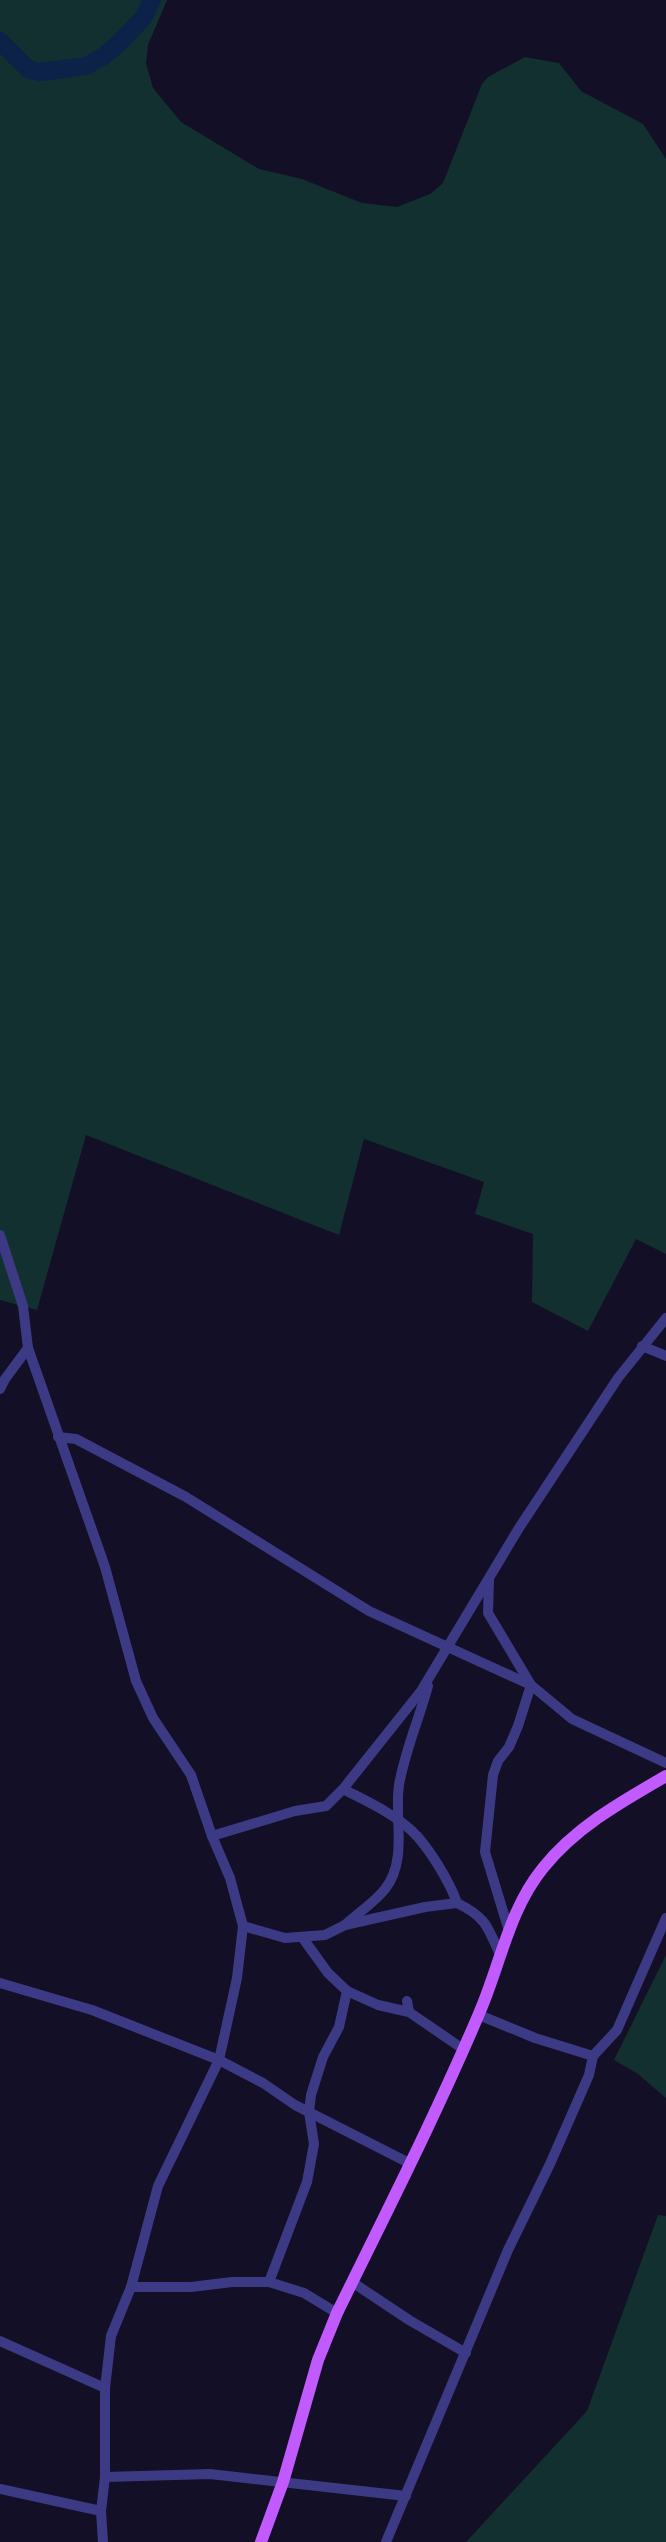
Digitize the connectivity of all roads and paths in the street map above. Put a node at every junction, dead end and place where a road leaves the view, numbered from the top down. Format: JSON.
{"nodes":[{"id":1,"x":0,"y":1235,"type":"edge"},
{"id":2,"x":666,"y":1318,"type":"edge"},
{"id":3,"x":642,"y":1346,"type":"junction"},
{"id":4,"x":28,"y":1348,"type":"junction"},
{"id":5,"x":666,"y":1356,"type":"edge"},
{"id":6,"x":0,"y":1389,"type":"edge"},
{"id":7,"x":58,"y":1437,"type":"junction"},
{"id":8,"x":488,"y":1578,"type":"junction"},
{"id":9,"x":449,"y":1647,"type":"junction"},
{"id":10,"x":430,"y":1678,"type":"junction"},
{"id":11,"x":531,"y":1685,"type":"junction"},
{"id":12,"x":666,"y":1763,"type":"edge"},
{"id":13,"x":666,"y":1776,"type":"edge"},
{"id":14,"x":342,"y":1789,"type":"junction"},
{"id":15,"x":398,"y":1822,"type":"junction"},
{"id":16,"x":212,"y":1836,"type":"junction"},
{"id":17,"x":457,"y":1903,"type":"junction"},
{"id":18,"x":666,"y":1918,"type":"edge"},
{"id":19,"x":346,"y":1924,"type":"junction"},
{"id":20,"x":243,"y":1926,"type":"junction"},
{"id":21,"x":508,"y":1931,"type":"junction"},
{"id":22,"x":302,"y":1937,"type":"junction"},
{"id":23,"x":500,"y":1955,"type":"junction"},
{"id":24,"x":0,"y":1983,"type":"edge"},
{"id":25,"x":347,"y":1991,"type":"junction"},
{"id":26,"x":479,"y":2015,"type":"junction"},
{"id":27,"x":463,"y":2049,"type":"junction"},
{"id":28,"x":593,"y":2056,"type":"junction"},
{"id":29,"x":219,"y":2060,"type":"junction"},
{"id":30,"x":309,"y":2112,"type":"junction"},
{"id":31,"x":409,"y":2163,"type":"junction"},
{"id":32,"x":269,"y":2282,"type":"junction"},
{"id":33,"x":352,"y":2282,"type":"junction"},
{"id":34,"x":131,"y":2287,"type":"junction"},
{"id":35,"x":337,"y":2313,"type":"junction"},
{"id":36,"x":0,"y":2341,"type":"edge"},
{"id":37,"x":466,"y":2353,"type":"junction"},
{"id":38,"x":106,"y":2388,"type":"junction"},
{"id":39,"x":105,"y":2477,"type":"junction"},
{"id":40,"x":283,"y":2482,"type":"junction"},
{"id":41,"x":0,"y":2489,"type":"edge"},
{"id":42,"x":406,"y":2496,"type":"junction"},
{"id":43,"x":101,"y":2512,"type":"junction"},
{"id":44,"x":103,"y":2542,"type":"edge"},
{"id":45,"x":260,"y":2542,"type":"edge"},
{"id":46,"x":386,"y":2542,"type":"edge"}],
"edges":[{"from":1,"to":4,"type":"street"},
{"from":2,"to":3,"type":"street"},
{"from":3,"to":5,"type":"street"},
{"from":3,"to":8,"type":"street"},
{"from":4,"to":6,"type":"street"},
{"from":4,"to":7,"type":"street"},
{"from":7,"to":9,"type":"street"},
{"from":7,"to":16,"type":"street"},
{"from":8,"to":9,"type":"street"},
{"from":8,"to":11,"type":"street"},
{"from":9,"to":10,"type":"street"},
{"from":9,"to":11,"type":"street"},
{"from":10,"to":14,"type":"street"},
{"from":10,"to":15,"type":"street"},
{"from":11,"to":12,"type":"street"},
{"from":11,"to":21,"type":"street"},
{"from":13,"to":21,"type":"main road"},
{"from":14,"to":15,"type":"street"},
{"from":14,"to":16,"type":"street"},
{"from":15,"to":17,"type":"street"},
{"from":15,"to":19,"type":"street"},
{"from":16,"to":20,"type":"street"},
{"from":17,"to":19,"type":"street"},
{"from":17,"to":23,"type":"street"},
{"from":18,"to":28,"type":"street"},
{"from":19,"to":22,"type":"street"},
{"from":20,"to":22,"type":"street"},
{"from":20,"to":29,"type":"street"},
{"from":21,"to":23,"type":"main road"},
{"from":22,"to":25,"type":"street"},
{"from":23,"to":26,"type":"main road"},
{"from":24,"to":29,"type":"street"},
{"from":25,"to":27,"type":"street"},
{"from":25,"to":30,"type":"street"},
{"from":26,"to":27,"type":"main road"},
{"from":26,"to":28,"type":"street"},
{"from":27,"to":31,"type":"main road"},
{"from":28,"to":37,"type":"street"},
{"from":29,"to":30,"type":"street"},
{"from":29,"to":34,"type":"street"},
{"from":30,"to":31,"type":"street"},
{"from":30,"to":32,"type":"street"},
{"from":31,"to":33,"type":"main road"},
{"from":32,"to":34,"type":"street"},
{"from":32,"to":35,"type":"street"},
{"from":33,"to":35,"type":"main road"},
{"from":33,"to":37,"type":"street"},
{"from":34,"to":38,"type":"street"},
{"from":35,"to":40,"type":"main road"},
{"from":36,"to":38,"type":"street"},
{"from":37,"to":42,"type":"street"},
{"from":38,"to":39,"type":"street"},
{"from":39,"to":40,"type":"street"},
{"from":39,"to":43,"type":"street"},
{"from":40,"to":42,"type":"street"},
{"from":40,"to":45,"type":"main road"},
{"from":41,"to":43,"type":"street"},
{"from":42,"to":46,"type":"street"},
{"from":43,"to":44,"type":"street"}]}
